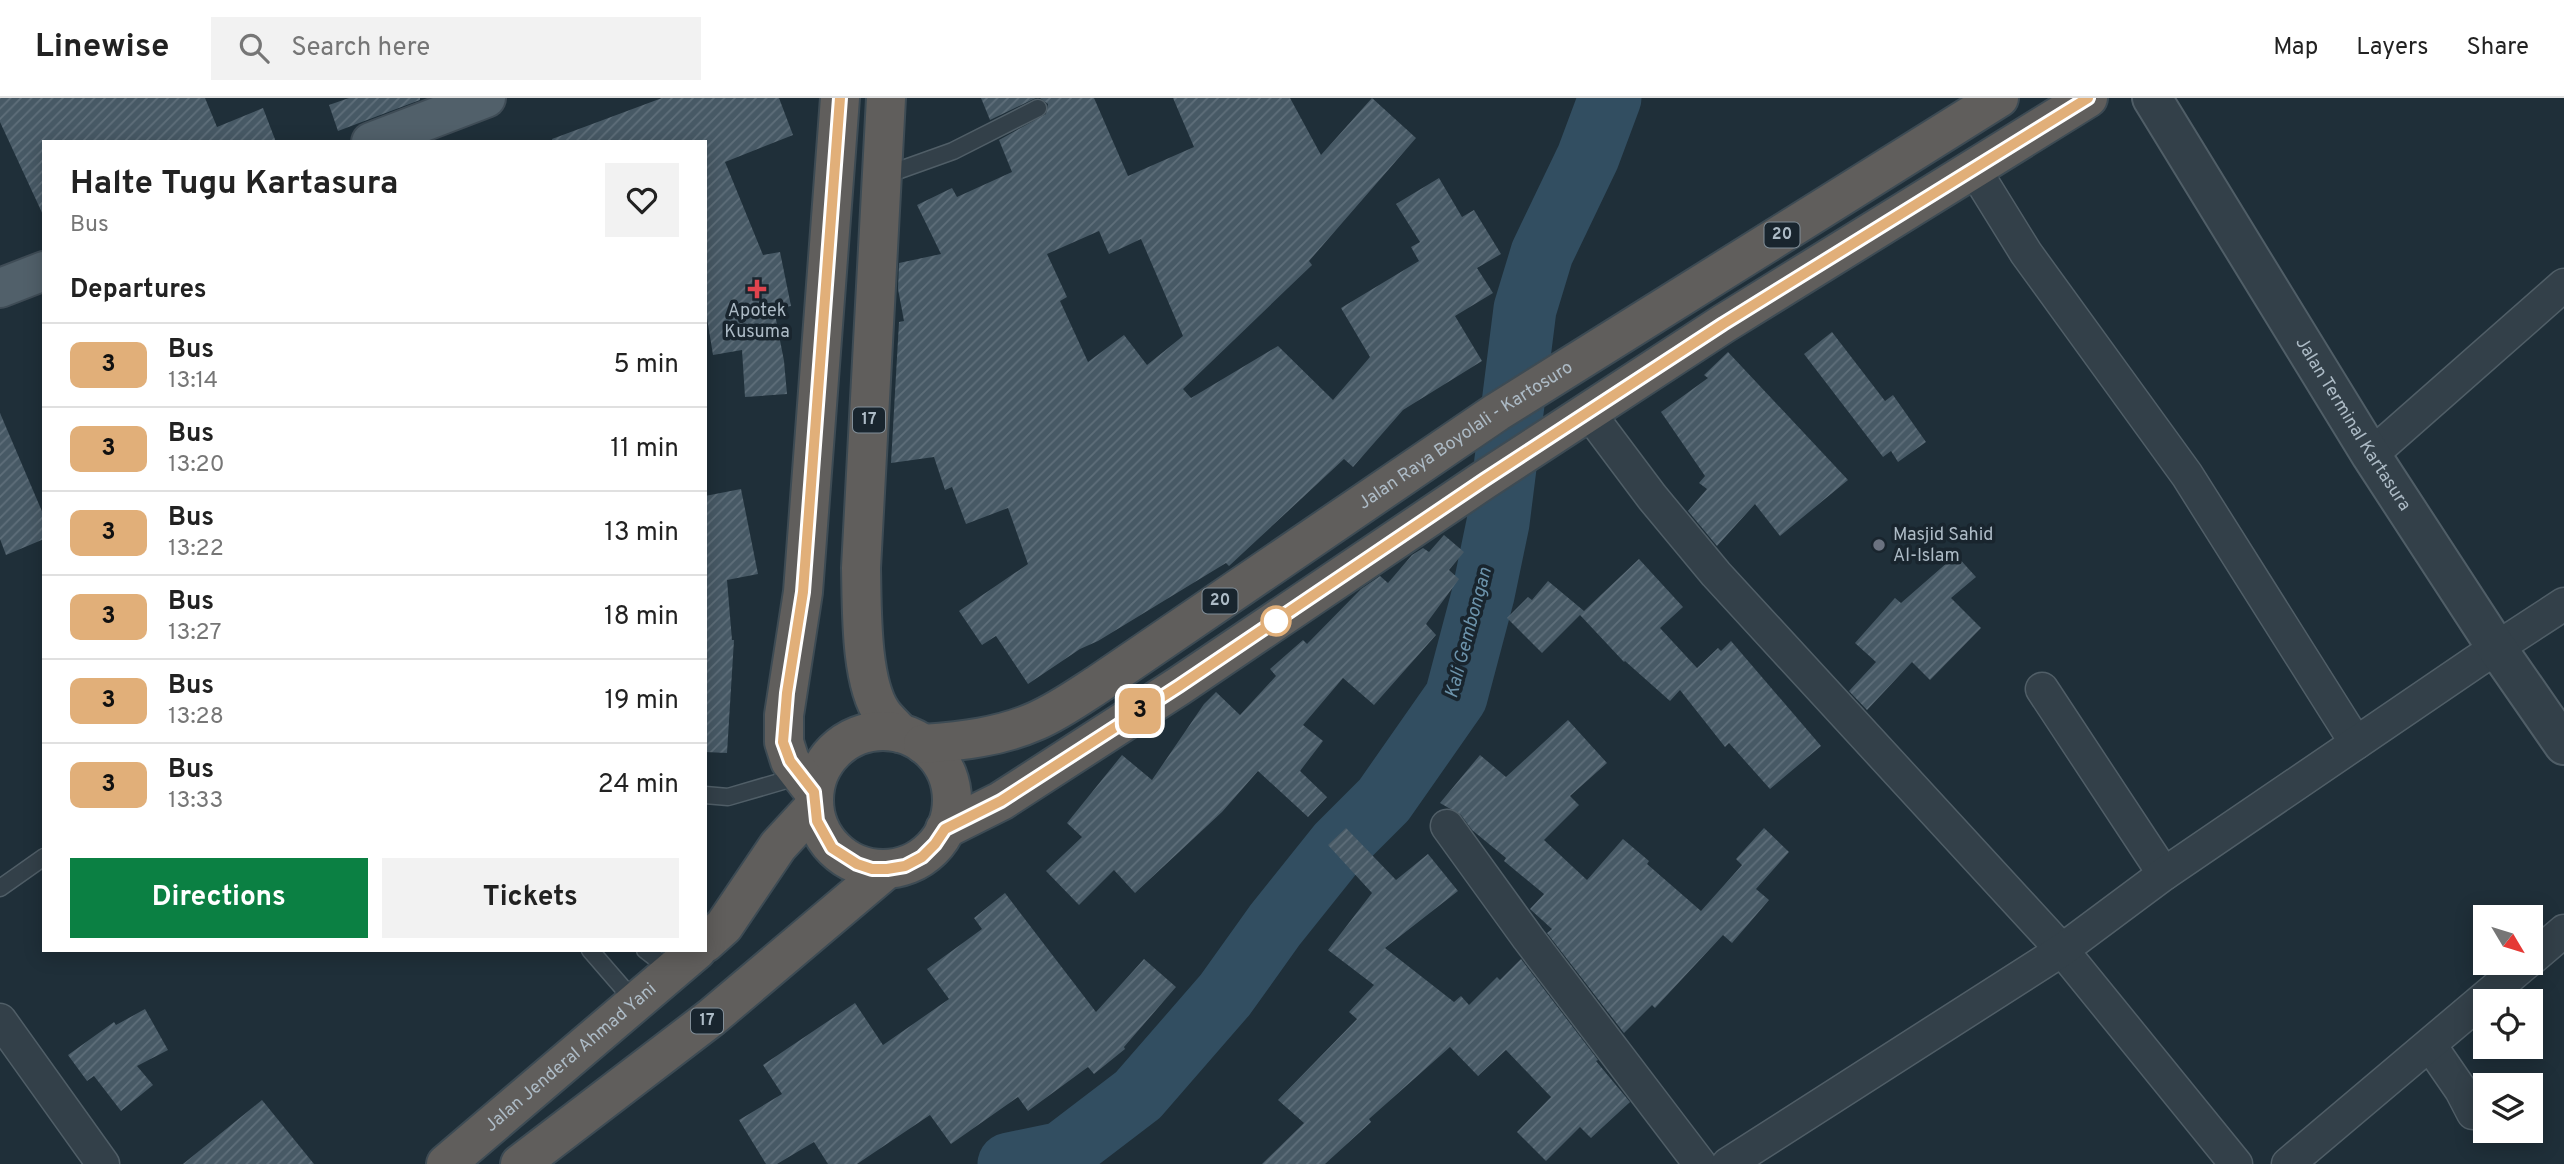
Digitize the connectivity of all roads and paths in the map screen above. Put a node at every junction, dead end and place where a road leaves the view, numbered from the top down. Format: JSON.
{"nodes":[{"id":1,"x":486,"y":98,"type":"edge"},
{"id":2,"x":840,"y":98,"type":"edge"},
{"id":3,"x":886,"y":98,"type":"edge"},
{"id":4,"x":1999,"y":98,"type":"edge"},
{"id":5,"x":2088,"y":98,"type":"edge"},
{"id":6,"x":2152,"y":98,"type":"edge"},
{"id":7,"x":439,"y":106,"type":"edge"},
{"id":8,"x":1038,"y":108,"type":"dead end"},
{"id":9,"x":376,"y":140,"type":"edge"},
{"id":10,"x":1974,"y":169,"type":"junction"},
{"id":11,"x":881,"y":177,"type":"junction"},
{"id":12,"x":42,"y":272,"type":"edge"},
{"id":13,"x":2564,"y":285,"type":"edge"},
{"id":14,"x":0,"y":288,"type":"edge"},
{"id":15,"x":1589,"y":413,"type":"junction"},
{"id":16,"x":2371,"y":455,"type":"junction"},
{"id":17,"x":2564,"y":604,"type":"edge"},
{"id":18,"x":2496,"y":647,"type":"junction"},
{"id":19,"x":2042,"y":689,"type":"dead end"},
{"id":20,"x":912,"y":739,"type":"junction"},
{"id":21,"x":2356,"y":743,"type":"junction"},
{"id":22,"x":2564,"y":746,"type":"edge"},
{"id":23,"x":809,"y":792,"type":"junction"},
{"id":24,"x":707,"y":796,"type":"edge"},
{"id":25,"x":1447,"y":826,"type":"dead end"},
{"id":26,"x":945,"y":829,"type":"junction"},
{"id":27,"x":42,"y":858,"type":"edge"},
{"id":28,"x":887,"y":869,"type":"junction"},
{"id":29,"x":2164,"y":874,"type":"junction"},
{"id":30,"x":0,"y":888,"type":"edge"},
{"id":31,"x":2564,"y":931,"type":"edge"},
{"id":32,"x":707,"y":941,"type":"edge"},
{"id":33,"x":2543,"y":949,"type":"edge"},
{"id":34,"x":2062,"y":950,"type":"junction"},
{"id":35,"x":592,"y":952,"type":"edge"},
{"id":36,"x":671,"y":957,"type":"edge"},
{"id":37,"x":2512,"y":975,"type":"edge"},
{"id":38,"x":635,"y":1002,"type":"junction"},
{"id":39,"x":0,"y":1020,"type":"edge"},
{"id":40,"x":2430,"y":1045,"type":"junction"},
{"id":41,"x":2473,"y":1113,"type":"dead end"},
{"id":42,"x":525,"y":1162,"type":"edge"},
{"id":43,"x":1734,"y":1162,"type":"edge"},
{"id":44,"x":103,"y":1164,"type":"edge"},
{"id":45,"x":446,"y":1164,"type":"edge"},
{"id":46,"x":1700,"y":1164,"type":"edge"},
{"id":47,"x":2236,"y":1164,"type":"edge"},
{"id":48,"x":2288,"y":1164,"type":"edge"}],
"edges":[{"from":1,"to":7,"type":"main road"},
{"from":2,"to":23,"type":"highway"},
{"from":3,"to":11,"type":"highway","number":"17"},
{"from":4,"to":20,"type":"highway","name":"Jalan Raya Boyolali - Kartosuro","number":"20"},
{"from":5,"to":10,"type":"highway","number":"20"},
{"from":6,"to":16,"type":"street","name":"Jalan Terminal Kartasura"},
{"from":7,"to":9,"type":"main road"},
{"from":8,"to":11,"type":"lane"},
{"from":10,"to":15,"type":"highway","number":"20"},
{"from":10,"to":21,"type":"street"},
{"from":11,"to":20,"type":"highway","number":"17"},
{"from":12,"to":14,"type":"main road"},
{"from":13,"to":16,"type":"street"},
{"from":15,"to":26,"type":"highway","number":"20"},
{"from":15,"to":34,"type":"street"},
{"from":16,"to":18,"type":"street","name":"Jalan Terminal Kartasura"},
{"from":17,"to":18,"type":"street"},
{"from":18,"to":21,"type":"street"},
{"from":18,"to":22,"type":"street","name":"Jalan Terminal Kartasura"},
{"from":19,"to":29,"type":"street"},
{"from":20,"to":23,"type":"highway"},
{"from":20,"to":26,"type":"highway","number":"17"},
{"from":21,"to":29,"type":"street"},
{"from":23,"to":24,"type":"lane"},
{"from":23,"to":28,"type":"highway"},
{"from":23,"to":32,"type":"highway"},
{"from":25,"to":46,"type":"street"},
{"from":26,"to":28,"type":"highway","number":"17"},
{"from":27,"to":30,"type":"lane"},
{"from":28,"to":42,"type":"highway","number":"17"},
{"from":29,"to":34,"type":"street"},
{"from":31,"to":33,"type":"street"},
{"from":34,"to":43,"type":"street"},
{"from":34,"to":47,"type":"street"},
{"from":35,"to":38,"type":"lane"},
{"from":36,"to":38,"type":"highway","name":"Jalan Jenderal Ahmad Yani"},
{"from":37,"to":40,"type":"street"},
{"from":38,"to":45,"type":"highway","name":"Jalan Jenderal Ahmad Yani"},
{"from":39,"to":44,"type":"street"},
{"from":40,"to":41,"type":"street"},
{"from":40,"to":48,"type":"street"}]}
